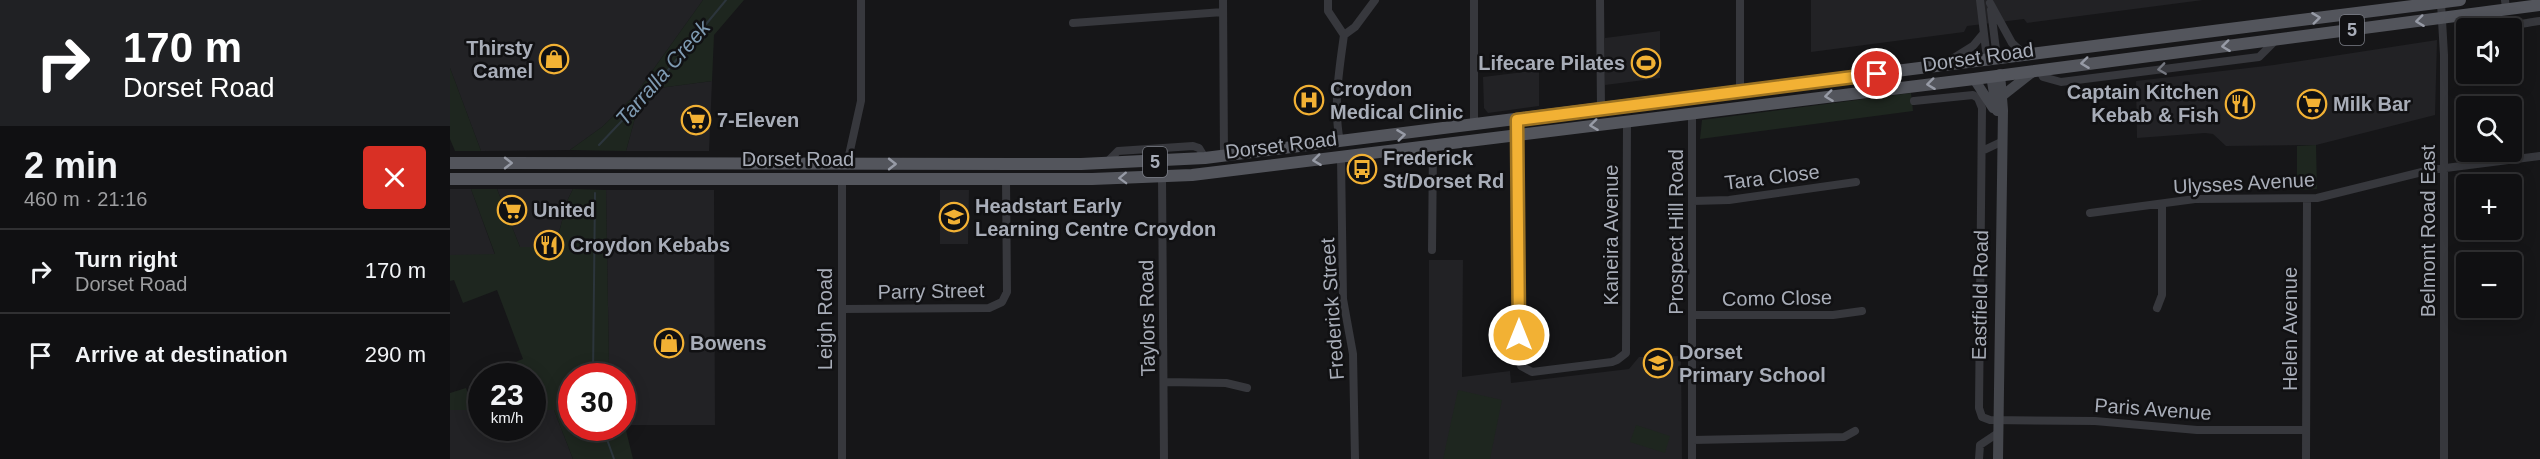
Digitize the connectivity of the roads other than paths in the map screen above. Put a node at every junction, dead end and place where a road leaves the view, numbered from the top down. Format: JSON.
{"nodes":[{"id":1,"x":861,"y":0,"type":"edge"},
{"id":2,"x":1223,"y":0,"type":"edge"},
{"id":3,"x":1328,"y":0,"type":"edge"},
{"id":4,"x":1375,"y":0,"type":"edge"},
{"id":5,"x":1474,"y":0,"type":"edge"},
{"id":6,"x":1600,"y":0,"type":"edge"},
{"id":7,"x":1740,"y":0,"type":"edge"},
{"id":8,"x":1980,"y":0,"type":"edge"},
{"id":9,"x":2459,"y":0,"type":"edge"},
{"id":10,"x":1990,"y":2,"type":"edge"},
{"id":11,"x":2440,"y":3,"type":"junction"},
{"id":12,"x":2505,"y":5,"type":"edge"},
{"id":13,"x":2540,"y":5,"type":"edge"},
{"id":14,"x":1223,"y":12,"type":"junction"},
{"id":15,"x":2476,"y":13,"type":"junction"},
{"id":16,"x":2442,"y":18,"type":"junction"},
{"id":17,"x":2293,"y":21,"type":"junction"},
{"id":18,"x":2540,"y":21,"type":"edge"},
{"id":19,"x":1073,"y":23,"type":"dead end"},
{"id":20,"x":1983,"y":33,"type":"junction"},
{"id":21,"x":1344,"y":35,"type":"junction"},
{"id":22,"x":2295,"y":37,"type":"junction"},
{"id":23,"x":2024,"y":54,"type":"junction"},
{"id":24,"x":1992,"y":58,"type":"junction"},
{"id":25,"x":1942,"y":65,"type":"junction"},
{"id":26,"x":2038,"y":69,"type":"junction"},
{"id":27,"x":1995,"y":75,"type":"junction"},
{"id":28,"x":1974,"y":79,"type":"junction"},
{"id":29,"x":1740,"y":92,"type":"junction"},
{"id":30,"x":2002,"y":96,"type":"junction"},
{"id":31,"x":1914,"y":101,"type":"dead end"},
{"id":32,"x":1742,"y":107,"type":"junction"},
{"id":33,"x":1601,"y":109,"type":"junction"},
{"id":34,"x":1692,"y":113,"type":"junction"},
{"id":35,"x":1998,"y":117,"type":"junction"},
{"id":36,"x":1517,"y":120,"type":"junction"},
{"id":37,"x":1627,"y":121,"type":"junction"},
{"id":38,"x":1474,"y":125,"type":"junction"},
{"id":39,"x":1519,"y":135,"type":"junction"},
{"id":40,"x":2001,"y":137,"type":"junction"},
{"id":41,"x":1340,"y":142,"type":"junction"},
{"id":42,"x":1433,"y":145,"type":"junction"},
{"id":43,"x":1982,"y":151,"type":"junction"},
{"id":44,"x":2540,"y":156,"type":"edge"},
{"id":45,"x":1224,"y":157,"type":"junction"},
{"id":46,"x":1341,"y":157,"type":"junction"},
{"id":47,"x":1205,"y":158,"type":"junction"},
{"id":48,"x":1161,"y":161,"type":"junction"},
{"id":49,"x":450,"y":163,"type":"edge"},
{"id":50,"x":539,"y":163,"type":"junction"},
{"id":51,"x":697,"y":163,"type":"junction"},
{"id":52,"x":847,"y":164,"type":"junction"},
{"id":53,"x":1105,"y":164,"type":"junction"},
{"id":54,"x":2445,"y":168,"type":"junction"},
{"id":55,"x":1162,"y":176,"type":"junction"},
{"id":56,"x":539,"y":178,"type":"junction"},
{"id":57,"x":696,"y":178,"type":"junction"},
{"id":58,"x":450,"y":179,"type":"edge"},
{"id":59,"x":842,"y":179,"type":"junction"},
{"id":60,"x":1006,"y":179,"type":"junction"},
{"id":61,"x":1856,"y":182,"type":"dead end"},
{"id":62,"x":2307,"y":199,"type":"junction"},
{"id":63,"x":1693,"y":201,"type":"junction"},
{"id":64,"x":2162,"y":204,"type":"junction"},
{"id":65,"x":2090,"y":213,"type":"dead end"},
{"id":66,"x":1432,"y":250,"type":"dead end"},
{"id":67,"x":2157,"y":308,"type":"dead end"},
{"id":68,"x":842,"y":309,"type":"junction"},
{"id":69,"x":1862,"y":311,"type":"dead end"},
{"id":70,"x":1692,"y":315,"type":"junction"},
{"id":71,"x":1164,"y":382,"type":"junction"},
{"id":72,"x":1247,"y":388,"type":"dead end"},
{"id":73,"x":1998,"y":421,"type":"junction"},
{"id":74,"x":2306,"y":430,"type":"junction"},
{"id":75,"x":1855,"y":431,"type":"dead end"},
{"id":76,"x":1998,"y":433,"type":"junction"},
{"id":77,"x":1692,"y":440,"type":"junction"},
{"id":78,"x":842,"y":459,"type":"edge"},
{"id":79,"x":1164,"y":459,"type":"edge"},
{"id":80,"x":1355,"y":459,"type":"edge"},
{"id":81,"x":1692,"y":459,"type":"edge"},
{"id":82,"x":1979,"y":459,"type":"edge"},
{"id":83,"x":1998,"y":459,"type":"edge"},
{"id":84,"x":2306,"y":459,"type":"edge"},
{"id":85,"x":2444,"y":459,"type":"edge"}],
"edges":[{"from":1,"to":52,"type":"street"},
{"from":2,"to":14,"type":"street"},
{"from":3,"to":21,"type":"street"},
{"from":4,"to":21,"type":"street"},
{"from":5,"to":38,"type":"street"},
{"from":6,"to":33,"type":"street"},
{"from":7,"to":29,"type":"street"},
{"from":8,"to":20,"type":"street"},
{"from":9,"to":11,"type":"main road","name":"Dorset Road","number":"5"},
{"from":10,"to":23,"type":"street"},
{"from":10,"to":24,"type":"street"},
{"from":11,"to":16,"type":"street","name":"Belmont Road East"},
{"from":17,"to":11,"type":"main road","name":"Dorset Road","number":"5","one_way":true},
{"from":12,"to":13,"type":"main road","name":"Dorset Road","number":"5"},
{"from":12,"to":15,"type":"main road","name":"Dorset Road","number":"5"},
{"from":14,"to":19,"type":"street"},
{"from":14,"to":45,"type":"street"},
{"from":15,"to":16,"type":"main road","name":"Dorset Road","number":"5"},
{"from":15,"to":18,"type":"street"},
{"from":16,"to":22,"type":"main road","name":"Dorset Road","number":"5","one_way":true},
{"from":16,"to":54,"type":"street","name":"Belmont Road East"},
{"from":17,"to":22,"type":"main road"},
{"from":17,"to":23,"type":"main road","name":"Dorset Road","number":"5"},
{"from":20,"to":24,"type":"street"},
{"from":20,"to":25,"type":"street"},
{"from":21,"to":41,"type":"street"},
{"from":22,"to":26,"type":"main road","name":"Dorset Road","number":"5","one_way":true},
{"from":23,"to":24,"type":"main road","name":"Dorset Road","number":"5"},
{"from":24,"to":25,"type":"main road","name":"Dorset Road","number":"5"},
{"from":24,"to":27,"type":"main road","name":"Eastfield Road"},
{"from":25,"to":29,"type":"main road","name":"Dorset Road","number":"5"},
{"from":26,"to":27,"type":"main road","name":"Dorset Road","number":"5"},
{"from":26,"to":30,"type":"main road"},
{"from":27,"to":28,"type":"main road","name":"Dorset Road","number":"5"},
{"from":27,"to":30,"type":"main road","name":"Eastfield Road"},
{"from":27,"to":35,"type":"main road","name":"Eastfield Road"},
{"from":28,"to":32,"type":"main road","name":"Dorset Road","number":"5","one_way":true},
{"from":28,"to":35,"type":"main road"},
{"from":29,"to":32,"type":"main road"},
{"from":29,"to":33,"type":"main road","name":"Dorset Road","number":"5"},
{"from":30,"to":40,"type":"main road","name":"Eastfield Road"},
{"from":31,"to":43,"type":"street"},
{"from":32,"to":34,"type":"main road","name":"Dorset Road","number":"5"},
{"from":33,"to":36,"type":"main road","name":"Dorset Road","number":"5"},
{"from":34,"to":37,"type":"main road","name":"Dorset Road","number":"5"},
{"from":34,"to":63,"type":"street","name":"Prospect Hill Road"},
{"from":35,"to":40,"type":"main road","name":"Eastfield Road"},
{"from":36,"to":38,"type":"main road","name":"Dorset Road","number":"5"},
{"from":36,"to":39,"type":"main road"},
{"from":37,"to":39,"type":"main road","name":"Dorset Road","number":"5","one_way":true},
{"from":37,"to":39,"type":"street","name":"Kaneira Avenue"},
{"from":41,"to":38,"type":"main road","name":"Dorset Road","number":"5","one_way":true},
{"from":39,"to":42,"type":"main road","name":"Dorset Road","number":"5"},
{"from":40,"to":43,"type":"street"},
{"from":40,"to":73,"type":"main road","name":"Eastfield Road"},
{"from":41,"to":45,"type":"main road","name":"Dorset Road","number":"5"},
{"from":41,"to":46,"type":"main road"},
{"from":42,"to":46,"type":"main road","name":"Dorset Road","number":"5"},
{"from":42,"to":66,"type":"street"},
{"from":43,"to":73,"type":"street"},
{"from":44,"to":54,"type":"street","name":"Ulysses Avenue"},
{"from":45,"to":47,"type":"main road","name":"Dorset Road","number":"5"},
{"from":46,"to":55,"type":"main road","name":"Dorset Road","number":"5","one_way":true},
{"from":46,"to":80,"type":"street","name":"Frederick Street"},
{"from":47,"to":48,"type":"main road","name":"Dorset Road","number":"5"},
{"from":47,"to":53,"type":"street"},
{"from":48,"to":53,"type":"main road","name":"Dorset Road","number":"5"},
{"from":48,"to":55,"type":"main road"},
{"from":49,"to":50,"type":"main road","name":"Dorset Road","number":"5","one_way":true},
{"from":50,"to":51,"type":"main road","name":"Dorset Road","number":"5"},
{"from":50,"to":56,"type":"main road"},
{"from":51,"to":52,"type":"main road","name":"Dorset Road","number":"5"},
{"from":51,"to":57,"type":"main road"},
{"from":52,"to":53,"type":"main road","name":"Dorset Road","number":"5","one_way":true},
{"from":52,"to":59,"type":"main road"},
{"from":54,"to":62,"type":"street","name":"Ulysses Avenue"},
{"from":54,"to":85,"type":"street","name":"Belmont Road East"},
{"from":55,"to":60,"type":"main road","name":"Dorset Road","number":"5","one_way":true},
{"from":55,"to":71,"type":"street","name":"Taylors Road"},
{"from":56,"to":57,"type":"main road","name":"Dorset Road","number":"5"},
{"from":56,"to":58,"type":"main road","name":"Dorset Road","number":"5"},
{"from":57,"to":59,"type":"main road","name":"Dorset Road","number":"5"},
{"from":59,"to":60,"type":"main road","name":"Dorset Road","number":"5"},
{"from":59,"to":68,"type":"street","name":"Leigh Road"},
{"from":60,"to":68,"type":"street","name":"Parry Street"},
{"from":61,"to":63,"type":"street","name":"Tara Close"},
{"from":62,"to":64,"type":"street","name":"Ulysses Avenue"},
{"from":62,"to":74,"type":"street","name":"Helen Avenue"},
{"from":63,"to":70,"type":"street","name":"Prospect Hill Road"},
{"from":64,"to":65,"type":"street","name":"Ulysses Avenue"},
{"from":64,"to":67,"type":"street"},
{"from":68,"to":78,"type":"street","name":"Leigh Road"},
{"from":69,"to":70,"type":"street","name":"Como Close"},
{"from":70,"to":77,"type":"street","name":"Prospect Hill Road"},
{"from":71,"to":72,"type":"street"},
{"from":71,"to":79,"type":"street","name":"Taylors Road"},
{"from":73,"to":74,"type":"street","name":"Paris Avenue"},
{"from":73,"to":76,"type":"main road","name":"Eastfield Road"},
{"from":74,"to":84,"type":"street","name":"Helen Avenue"},
{"from":75,"to":77,"type":"street"},
{"from":76,"to":82,"type":"street"},
{"from":76,"to":83,"type":"main road","name":"Eastfield Road"},
{"from":77,"to":81,"type":"street","name":"Prospect Hill Road"}]}
